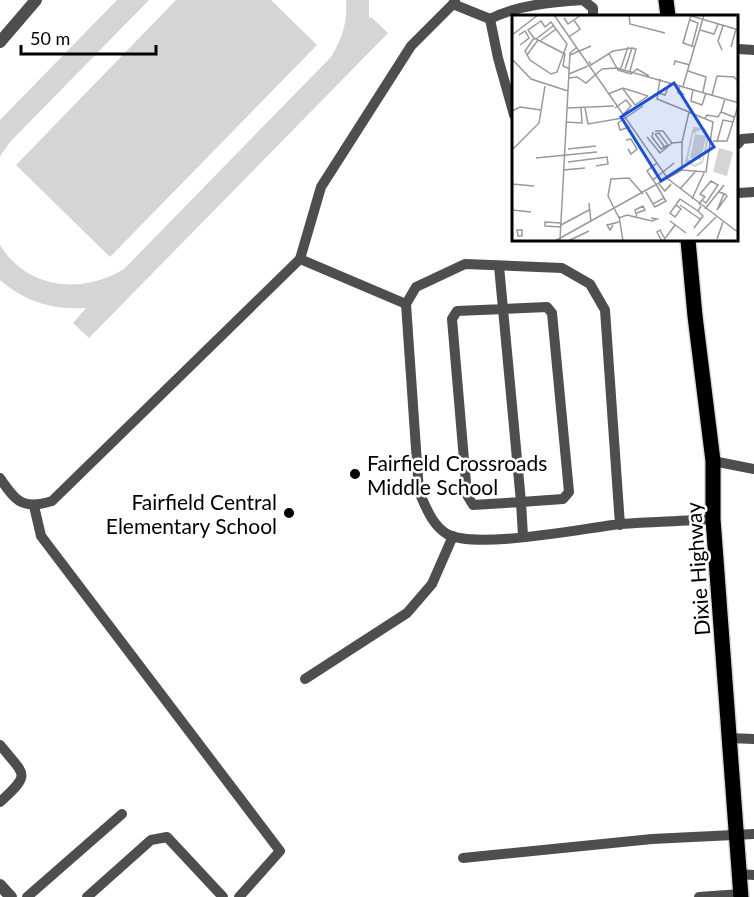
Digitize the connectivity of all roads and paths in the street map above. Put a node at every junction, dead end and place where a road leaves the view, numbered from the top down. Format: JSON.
{"nodes":[{"id":1,"x":36,"y":0,"type":"edge"},
{"id":2,"x":666,"y":0,"type":"edge"},
{"id":3,"x":560,"y":1,"type":"edge"},
{"id":4,"x":454,"y":2,"type":"edge"},
{"id":5,"x":593,"y":15,"type":"edge"},
{"id":6,"x":668,"y":15,"type":"edge"},
{"id":7,"x":490,"y":18,"type":"junction"},
{"id":8,"x":0,"y":42,"type":"edge"},
{"id":9,"x":512,"y":99,"type":"edge"},
{"id":10,"x":754,"y":138,"type":"edge"},
{"id":11,"x":739,"y":143,"type":"edge"},
{"id":12,"x":688,"y":242,"type":"edge"},
{"id":13,"x":300,"y":259,"type":"junction"},
{"id":14,"x":499,"y":266,"type":"junction"},
{"id":15,"x":406,"y":304,"type":"junction"},
{"id":16,"x":504,"y":309,"type":"junction"},
{"id":17,"x":713,"y":461,"type":"junction"},
{"id":18,"x":754,"y":469,"type":"edge"},
{"id":19,"x":0,"y":478,"type":"edge"},
{"id":20,"x":521,"y":502,"type":"junction"},
{"id":21,"x":34,"y":506,"type":"junction"},
{"id":22,"x":713,"y":519,"type":"junction"},
{"id":23,"x":620,"y":525,"type":"junction"},
{"id":24,"x":453,"y":536,"type":"junction"},
{"id":25,"x":523,"y":536,"type":"junction"},
{"id":26,"x":305,"y":679,"type":"dead end"},
{"id":27,"x":729,"y":738,"type":"junction"},
{"id":28,"x":754,"y":739,"type":"edge"},
{"id":29,"x":0,"y":745,"type":"edge"},
{"id":30,"x":0,"y":801,"type":"edge"},
{"id":31,"x":122,"y":814,"type":"dead end"},
{"id":32,"x":754,"y":834,"type":"edge"},
{"id":33,"x":736,"y":835,"type":"junction"},
{"id":34,"x":463,"y":858,"type":"dead end"},
{"id":35,"x":747,"y":875,"type":"edge"},
{"id":36,"x":0,"y":885,"type":"edge"},
{"id":37,"x":741,"y":895,"type":"edge"},
{"id":38,"x":10,"y":897,"type":"edge"},
{"id":39,"x":27,"y":897,"type":"edge"},
{"id":40,"x":87,"y":897,"type":"edge"},
{"id":41,"x":223,"y":897,"type":"edge"},
{"id":42,"x":239,"y":897,"type":"edge"},
{"id":43,"x":699,"y":897,"type":"edge"}],
"edges":[{"from":1,"to":8,"type":"street"},
{"from":2,"to":6,"type":"main road"},
{"from":3,"to":5,"type":"lane"},
{"from":3,"to":7,"type":"lane"},
{"from":4,"to":7,"type":"lane"},
{"from":4,"to":13,"type":"lane"},
{"from":7,"to":9,"type":"lane"},
{"from":10,"to":11,"type":"lane"},
{"from":12,"to":17,"type":"main road","name":"Dixie Highway"},
{"from":13,"to":15,"type":"lane"},
{"from":13,"to":21,"type":"lane"},
{"from":14,"to":15,"type":"lane"},
{"from":14,"to":16,"type":"lane"},
{"from":14,"to":23,"type":"lane"},
{"from":15,"to":24,"type":"lane"},
{"from":16,"to":20,"type":"lane"},
{"from":16,"to":20,"type":"lane"},
{"from":16,"to":20,"type":"lane"},
{"from":17,"to":18,"type":"lane"},
{"from":17,"to":22,"type":"main road","name":"Dixie Highway"},
{"from":19,"to":21,"type":"lane"},
{"from":20,"to":25,"type":"lane"},
{"from":21,"to":42,"type":"lane"},
{"from":22,"to":23,"type":"lane"},
{"from":22,"to":27,"type":"main road","name":"Dixie Highway"},
{"from":23,"to":25,"type":"lane"},
{"from":24,"to":25,"type":"lane"},
{"from":24,"to":26,"type":"lane"},
{"from":27,"to":28,"type":"lane"},
{"from":27,"to":33,"type":"main road","name":"Dixie Highway"},
{"from":29,"to":30,"type":"lane"},
{"from":31,"to":39,"type":"lane"},
{"from":32,"to":33,"type":"lane"},
{"from":33,"to":34,"type":"lane"},
{"from":33,"to":35,"type":"main road","name":"Dixie Highway"},
{"from":35,"to":37,"type":"main road","name":"Dixie Highway"},
{"from":36,"to":38,"type":"street"},
{"from":37,"to":43,"type":"lane"},
{"from":40,"to":41,"type":"lane"}]}
